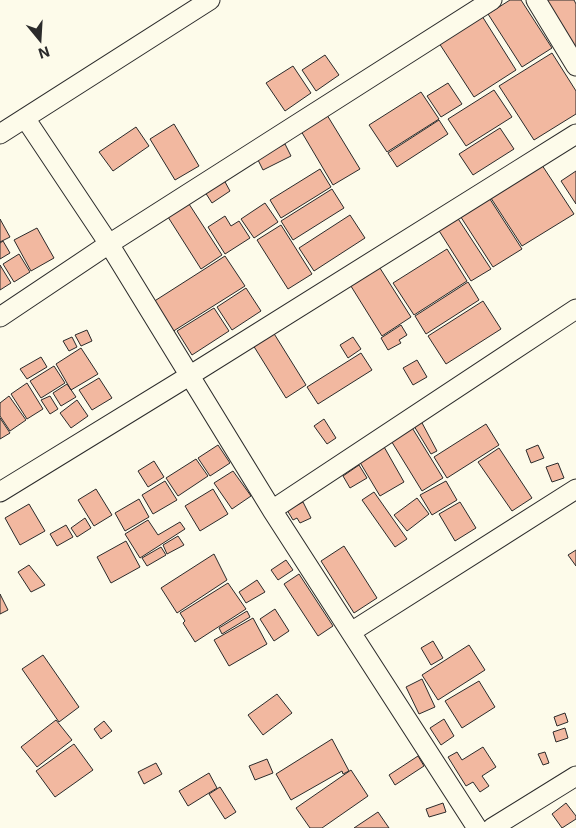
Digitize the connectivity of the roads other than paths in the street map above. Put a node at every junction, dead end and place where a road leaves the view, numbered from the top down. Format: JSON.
{"nodes":[{"id":1,"x":210,"y":0,"type":"edge"},
{"id":2,"x":492,"y":0,"type":"edge"},
{"id":3,"x":536,"y":0,"type":"edge"},
{"id":4,"x":576,"y":66,"type":"edge"},
{"id":5,"x":25,"y":118,"type":"junction"},
{"id":6,"x":0,"y":134,"type":"edge"},
{"id":7,"x":576,"y":134,"type":"edge"},
{"id":8,"x":109,"y":244,"type":"junction"},
{"id":9,"x":576,"y":309,"type":"edge"},
{"id":10,"x":0,"y":317,"type":"edge"},
{"id":11,"x":189,"y":376,"type":"junction"},
{"id":12,"x":576,"y":489,"type":"edge"},
{"id":13,"x":0,"y":492,"type":"edge"},
{"id":14,"x":272,"y":510,"type":"junction"},
{"id":15,"x":351,"y":632,"type":"junction"},
{"id":16,"x":576,"y":776,"type":"edge"},
{"id":17,"x":477,"y":828,"type":"edge"},
{"id":18,"x":492,"y":828,"type":"edge"}],
"edges":[{"from":1,"to":5,"type":"street"},
{"from":2,"to":8,"type":"street"},
{"from":3,"to":4,"type":"street"},
{"from":5,"to":6,"type":"street"},
{"from":5,"to":8,"type":"street"},
{"from":7,"to":11,"type":"street"},
{"from":8,"to":10,"type":"street"},
{"from":8,"to":11,"type":"street"},
{"from":9,"to":14,"type":"street"},
{"from":11,"to":13,"type":"street"},
{"from":11,"to":14,"type":"street"},
{"from":12,"to":15,"type":"street"},
{"from":14,"to":15,"type":"street"},
{"from":15,"to":17,"type":"street"},
{"from":16,"to":18,"type":"street"}]}
